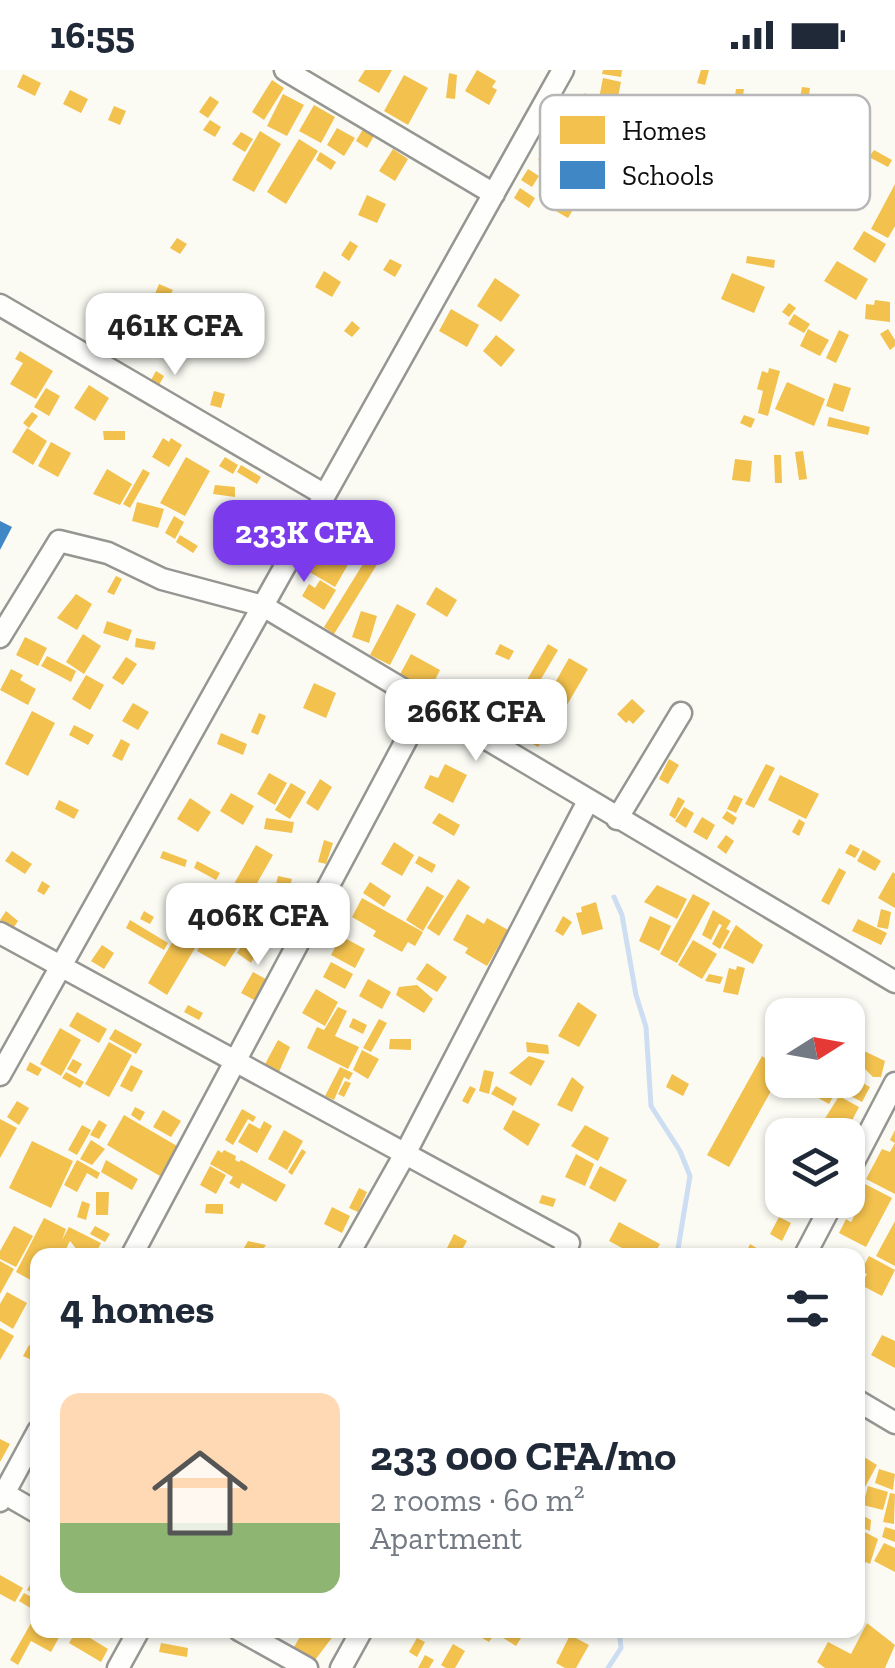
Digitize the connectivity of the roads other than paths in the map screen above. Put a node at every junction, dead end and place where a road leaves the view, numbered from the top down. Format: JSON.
{"nodes":[{"id":1,"x":285,"y":70,"type":"edge"},
{"id":2,"x":563,"y":70,"type":"edge"},
{"id":3,"x":549,"y":95,"type":"edge"},
{"id":4,"x":540,"y":111,"type":"edge"},
{"id":5,"x":494,"y":194,"type":"junction"},
{"id":6,"x":0,"y":305,"type":"edge"},
{"id":7,"x":326,"y":495,"type":"junction"},
{"id":8,"x":263,"y":606,"type":"junction"},
{"id":9,"x":0,"y":638,"type":"edge"},
{"id":10,"x":425,"y":704,"type":"junction"},
{"id":11,"x":681,"y":714,"type":"dead end"},
{"id":12,"x":588,"y":801,"type":"junction"},
{"id":13,"x":616,"y":818,"type":"junction"},
{"id":14,"x":0,"y":933,"type":"edge"},
{"id":15,"x":60,"y":968,"type":"junction"},
{"id":16,"x":895,"y":982,"type":"edge"},
{"id":17,"x":236,"y":1062,"type":"junction"},
{"id":18,"x":0,"y":1075,"type":"edge"},
{"id":19,"x":895,"y":1083,"type":"edge"},
{"id":20,"x":865,"y":1141,"type":"edge"},
{"id":21,"x":405,"y":1154,"type":"junction"},
{"id":22,"x":824,"y":1218,"type":"edge"},
{"id":23,"x":136,"y":1248,"type":"edge"},
{"id":24,"x":352,"y":1248,"type":"edge"},
{"id":25,"x":566,"y":1248,"type":"edge"},
{"id":26,"x":808,"y":1248,"type":"edge"},
{"id":27,"x":865,"y":1405,"type":"edge"},
{"id":28,"x":895,"y":1424,"type":"edge"},
{"id":29,"x":30,"y":1445,"type":"edge"},
{"id":30,"x":1,"y":1495,"type":"edge"},
{"id":31,"x":30,"y":1509,"type":"edge"},
{"id":32,"x":135,"y":1638,"type":"edge"},
{"id":33,"x":254,"y":1638,"type":"edge"},
{"id":34,"x":358,"y":1638,"type":"edge"},
{"id":35,"x":118,"y":1668,"type":"edge"},
{"id":36,"x":307,"y":1668,"type":"edge"},
{"id":37,"x":341,"y":1668,"type":"edge"}],
"edges":[{"from":1,"to":5,"type":"street"},
{"from":2,"to":3,"type":"street"},
{"from":4,"to":5,"type":"street"},
{"from":5,"to":7,"type":"street"},
{"from":6,"to":7,"type":"street"},
{"from":7,"to":8,"type":"street"},
{"from":8,"to":9,"type":"street"},
{"from":8,"to":10,"type":"street"},
{"from":8,"to":15,"type":"street"},
{"from":10,"to":12,"type":"street"},
{"from":10,"to":17,"type":"street"},
{"from":11,"to":13,"type":"street"},
{"from":12,"to":13,"type":"street"},
{"from":12,"to":21,"type":"street"},
{"from":13,"to":16,"type":"street"},
{"from":14,"to":15,"type":"street"},
{"from":15,"to":17,"type":"street"},
{"from":15,"to":18,"type":"street"},
{"from":17,"to":21,"type":"street"},
{"from":17,"to":23,"type":"street"},
{"from":19,"to":20,"type":"street"},
{"from":21,"to":24,"type":"street"},
{"from":21,"to":25,"type":"street"},
{"from":22,"to":26,"type":"street"},
{"from":27,"to":28,"type":"street"},
{"from":29,"to":30,"type":"street"},
{"from":30,"to":31,"type":"street"},
{"from":32,"to":35,"type":"street"},
{"from":33,"to":36,"type":"street"},
{"from":34,"to":37,"type":"street"}]}
